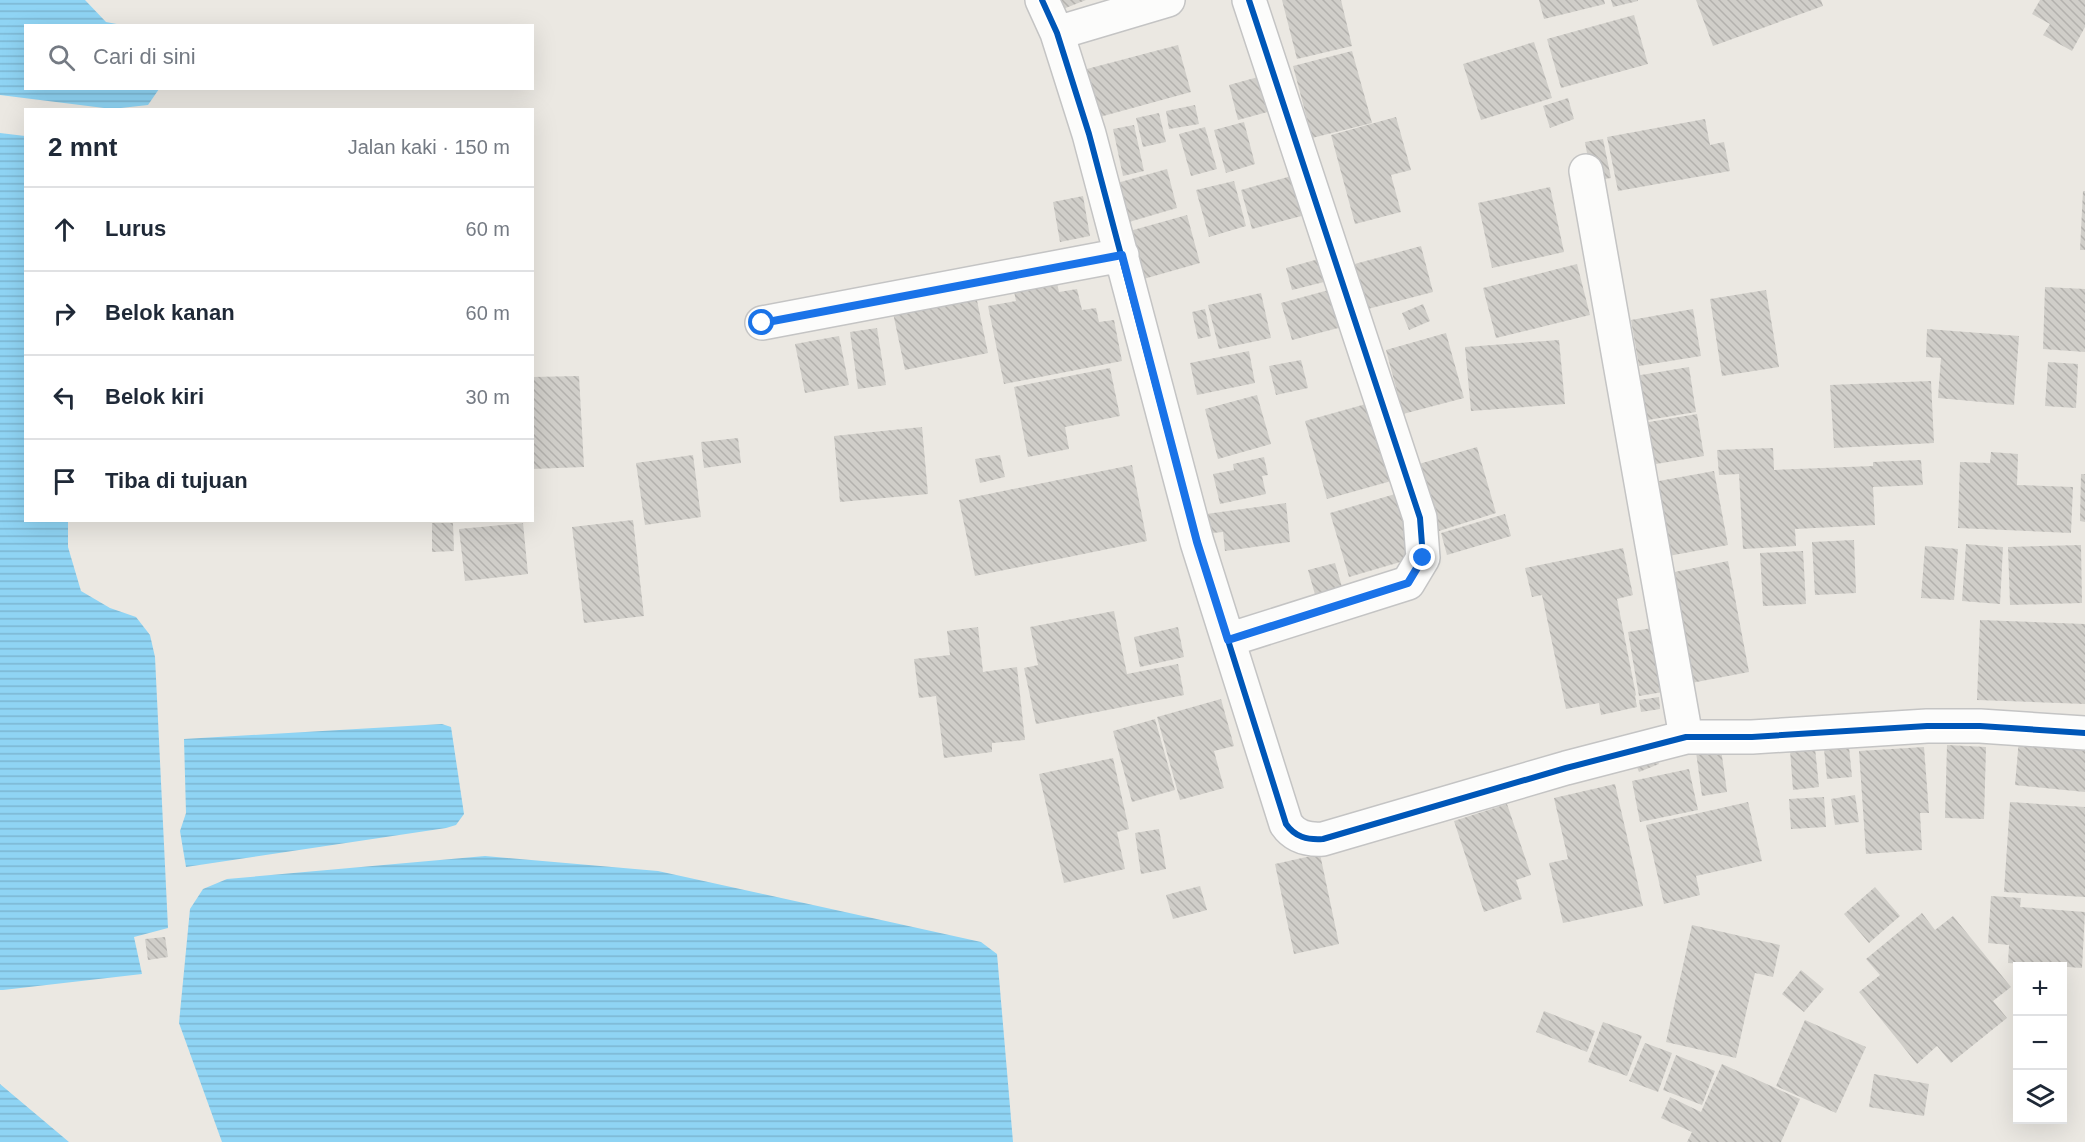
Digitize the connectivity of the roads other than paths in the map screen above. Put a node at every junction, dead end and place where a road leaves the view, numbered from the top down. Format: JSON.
{"nodes":[{"id":1,"x":1042,"y":0,"type":"edge"},
{"id":2,"x":1168,"y":0,"type":"edge"},
{"id":3,"x":1249,"y":0,"type":"edge"},
{"id":4,"x":1057,"y":33,"type":"junction"},
{"id":5,"x":1586,"y":171,"type":"dead end"},
{"id":6,"x":1122,"y":255,"type":"junction"},
{"id":7,"x":762,"y":323,"type":"dead end"},
{"id":8,"x":1228,"y":640,"type":"junction"},
{"id":9,"x":2085,"y":733,"type":"edge"},
{"id":10,"x":1686,"y":737,"type":"junction"}],
"edges":[{"from":1,"to":4,"type":"street"},
{"from":2,"to":4,"type":"street"},
{"from":3,"to":8,"type":"street"},
{"from":4,"to":6,"type":"street"},
{"from":5,"to":10,"type":"street"},
{"from":6,"to":7,"type":"street"},
{"from":6,"to":8,"type":"street"},
{"from":8,"to":10,"type":"street"},
{"from":9,"to":10,"type":"street"}]}
